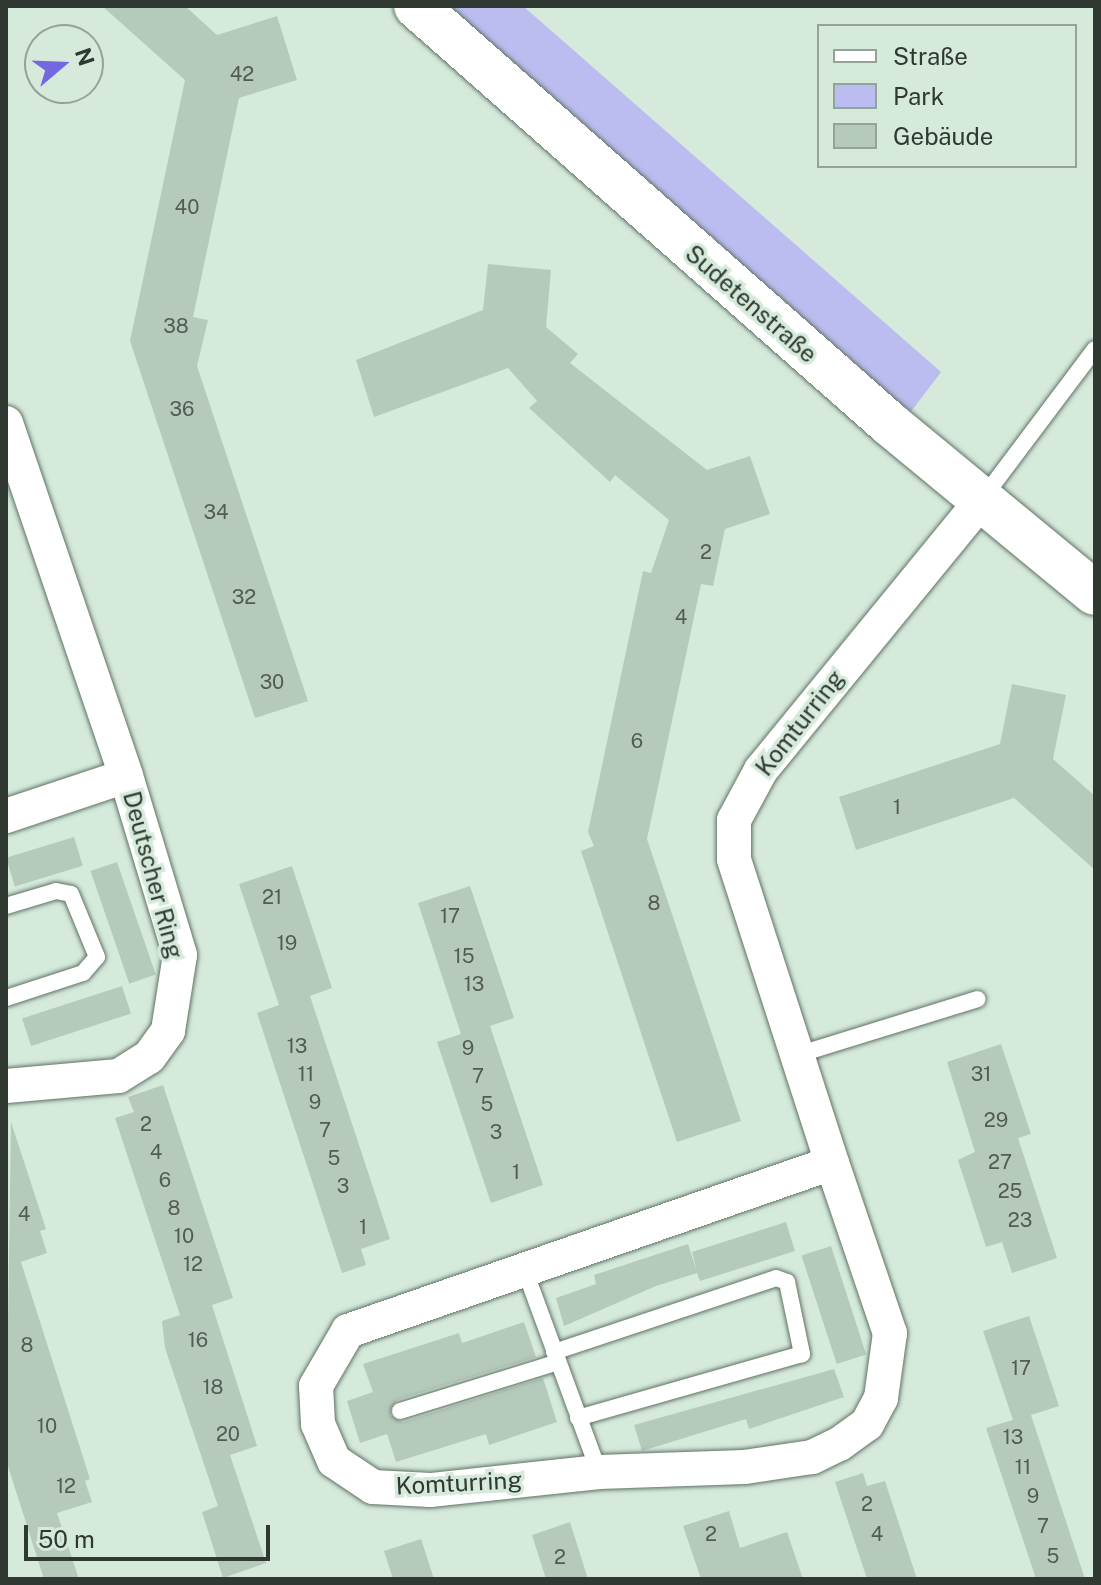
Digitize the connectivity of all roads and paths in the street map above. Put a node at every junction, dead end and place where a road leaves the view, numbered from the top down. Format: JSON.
{"nodes":[{"id":1,"x":416,"y":6,"type":"edge"},
{"id":2,"x":1095,"y":349,"type":"edge"},
{"id":3,"x":6,"y":423,"type":"edge"},
{"id":4,"x":980,"y":502,"type":"junction"},
{"id":5,"x":1095,"y":593,"type":"edge"},
{"id":6,"x":126,"y":776,"type":"junction"},
{"id":7,"x":6,"y":816,"type":"edge"},
{"id":8,"x":6,"y":906,"type":"edge"},
{"id":9,"x":6,"y":998,"type":"edge"},
{"id":10,"x":978,"y":999,"type":"dead end"},
{"id":11,"x":797,"y":1055,"type":"junction"},
{"id":12,"x":6,"y":1086,"type":"edge"},
{"id":13,"x":832,"y":1163,"type":"junction"},
{"id":14,"x":524,"y":1268,"type":"junction"},
{"id":15,"x":556,"y":1357,"type":"junction"},
{"id":16,"x":400,"y":1411,"type":"dead end"},
{"id":17,"x":578,"y":1418,"type":"junction"},
{"id":18,"x":599,"y":1472,"type":"junction"}],
"edges":[{"from":1,"to":4,"type":"street","name":"Sudetenstraße"},
{"from":2,"to":4,"type":"lane"},
{"from":3,"to":6,"type":"street","name":"Deutscher Ring"},
{"from":4,"to":5,"type":"street","name":"Sudetenstraße"},
{"from":4,"to":11,"type":"street","name":"Komturring"},
{"from":6,"to":7,"type":"street","name":"Deutscher Ring"},
{"from":6,"to":12,"type":"street","name":"Deutscher Ring"},
{"from":8,"to":9,"type":"lane"},
{"from":10,"to":11,"type":"lane"},
{"from":11,"to":13,"type":"street","name":"Komturring"},
{"from":13,"to":14,"type":"street","name":"Komturring"},
{"from":13,"to":18,"type":"street","name":"Komturring"},
{"from":14,"to":15,"type":"lane"},
{"from":14,"to":18,"type":"street","name":"Komturring"},
{"from":15,"to":16,"type":"lane"},
{"from":15,"to":17,"type":"lane"},
{"from":15,"to":17,"type":"lane"},
{"from":17,"to":18,"type":"lane"}]}
